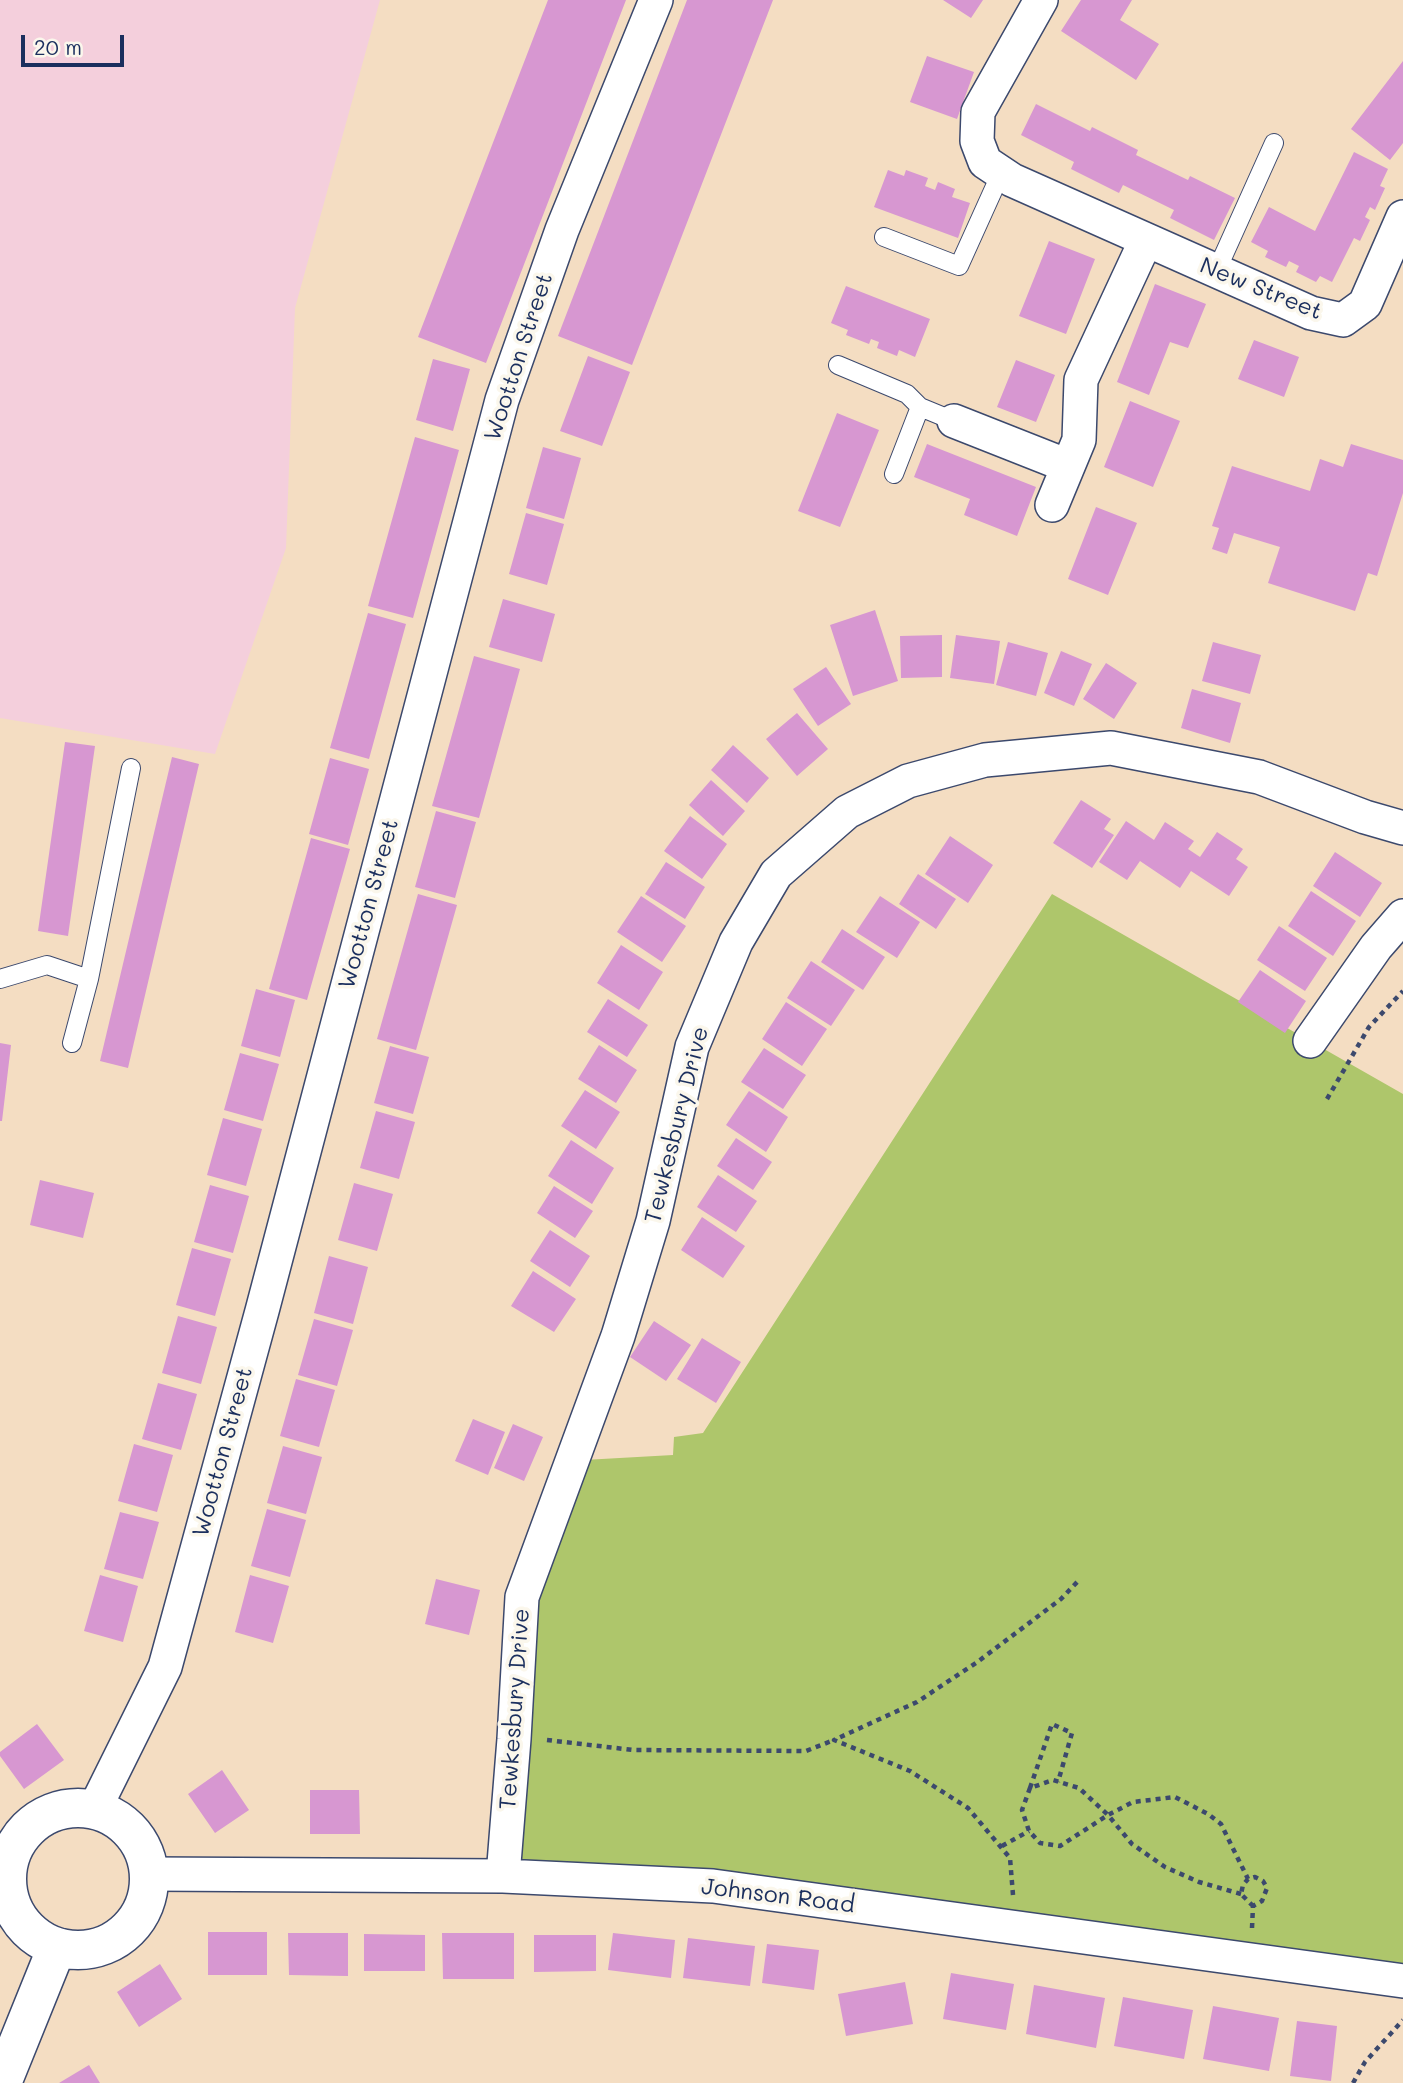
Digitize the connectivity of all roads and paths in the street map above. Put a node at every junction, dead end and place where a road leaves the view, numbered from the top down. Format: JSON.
{"nodes":[{"id":1,"x":656,"y":0,"type":"edge"},
{"id":2,"x":1041,"y":0,"type":"edge"},
{"id":3,"x":1274,"y":143,"type":"dead end"},
{"id":4,"x":1001,"y":173,"type":"junction"},
{"id":5,"x":1403,"y":217,"type":"edge"},
{"id":6,"x":884,"y":237,"type":"dead end"},
{"id":7,"x":1146,"y":240,"type":"junction"},
{"id":8,"x":1216,"y":272,"type":"junction"},
{"id":9,"x":838,"y":365,"type":"dead end"},
{"id":10,"x":920,"y":407,"type":"junction"},
{"id":11,"x":954,"y":421,"type":"joint"},
{"id":12,"x":1068,"y":466,"type":"junction"},
{"id":13,"x":894,"y":474,"type":"dead end"},
{"id":14,"x":1052,"y":505,"type":"dead end"},
{"id":15,"x":131,"y":768,"type":"dead end"},
{"id":16,"x":1403,"y":828,"type":"edge"},
{"id":17,"x":1403,"y":916,"type":"edge"},
{"id":18,"x":0,"y":979,"type":"edge"},
{"id":19,"x":89,"y":979,"type":"junction"},
{"id":20,"x":1403,"y":991,"type":"edge"},
{"id":21,"x":1310,"y":1041,"type":"dead end"},
{"id":22,"x":72,"y":1043,"type":"dead end"},
{"id":23,"x":1326,"y":1099,"type":"dead end"},
{"id":24,"x":1080,"y":1579,"type":"dead end"},
{"id":25,"x":514,"y":1740,"type":"junction"},
{"id":26,"x":834,"y":1740,"type":"junction"},
{"id":27,"x":1058,"y":1782,"type":"junction"},
{"id":28,"x":1030,"y":1787,"type":"junction"},
{"id":29,"x":94,"y":1810,"type":"junction"},
{"id":30,"x":1108,"y":1815,"type":"junction"},
{"id":31,"x":1028,"y":1831,"type":"junction"},
{"id":32,"x":1002,"y":1846,"type":"junction"},
{"id":33,"x":149,"y":1874,"type":"junction"},
{"id":34,"x":503,"y":1876,"type":"junction"},
{"id":35,"x":4,"y":1877,"type":"edge"},
{"id":36,"x":1248,"y":1879,"type":"junction"},
{"id":37,"x":1241,"y":1894,"type":"junction"},
{"id":38,"x":1253,"y":1906,"type":"junction"},
{"id":39,"x":1016,"y":1928,"type":"junction"},
{"id":40,"x":57,"y":1947,"type":"junction"},
{"id":41,"x":1250,"y":1960,"type":"junction"},
{"id":42,"x":1403,"y":1982,"type":"edge"},
{"id":43,"x":1403,"y":2020,"type":"edge"},
{"id":44,"x":2,"y":2083,"type":"edge"},
{"id":45,"x":1353,"y":2083,"type":"edge"}],
"edges":[{"from":1,"to":29,"type":"street","name":"Wootton Street"},
{"from":2,"to":4,"type":"street"},
{"from":3,"to":8,"type":"lane"},
{"from":4,"to":6,"type":"lane"},
{"from":4,"to":7,"type":"street","name":"New Street"},
{"from":5,"to":8,"type":"street","name":"New Street"},
{"from":7,"to":8,"type":"street","name":"New Street"},
{"from":7,"to":12,"type":"street"},
{"from":9,"to":10,"type":"lane"},
{"from":10,"to":11,"type":"lane"},
{"from":10,"to":13,"type":"lane"},
{"from":11,"to":12,"type":"street"},
{"from":12,"to":14,"type":"street"},
{"from":15,"to":19,"type":"lane"},
{"from":16,"to":25,"type":"street","name":"Tewkesbury Drive"},
{"from":17,"to":21,"type":"street"},
{"from":18,"to":19,"type":"lane"},
{"from":19,"to":22,"type":"lane"},
{"from":20,"to":23,"type":"path"},
{"from":24,"to":26,"type":"path"},
{"from":25,"to":26,"type":"path"},
{"from":25,"to":34,"type":"street","name":"Tewkesbury Drive"},
{"from":26,"to":32,"type":"path"},
{"from":27,"to":28,"type":"path"},
{"from":27,"to":28,"type":"path"},
{"from":27,"to":30,"type":"path"},
{"from":28,"to":31,"type":"path"},
{"from":29,"to":33,"type":"street"},
{"from":29,"to":35,"type":"street"},
{"from":30,"to":31,"type":"path"},
{"from":30,"to":36,"type":"path"},
{"from":30,"to":37,"type":"path"},
{"from":31,"to":32,"type":"path"},
{"from":32,"to":39,"type":"path"},
{"from":33,"to":34,"type":"street","name":"Johnson Road"},
{"from":33,"to":40,"type":"street"},
{"from":34,"to":39,"type":"street","name":"Johnson Road"},
{"from":35,"to":40,"type":"street"},
{"from":36,"to":37,"type":"path"},
{"from":36,"to":38,"type":"path"},
{"from":37,"to":38,"type":"path"},
{"from":38,"to":41,"type":"path"},
{"from":39,"to":41,"type":"street","name":"Johnson Road"},
{"from":40,"to":44,"type":"street"},
{"from":41,"to":42,"type":"street","name":"Johnson Road"},
{"from":43,"to":45,"type":"path"}]}
